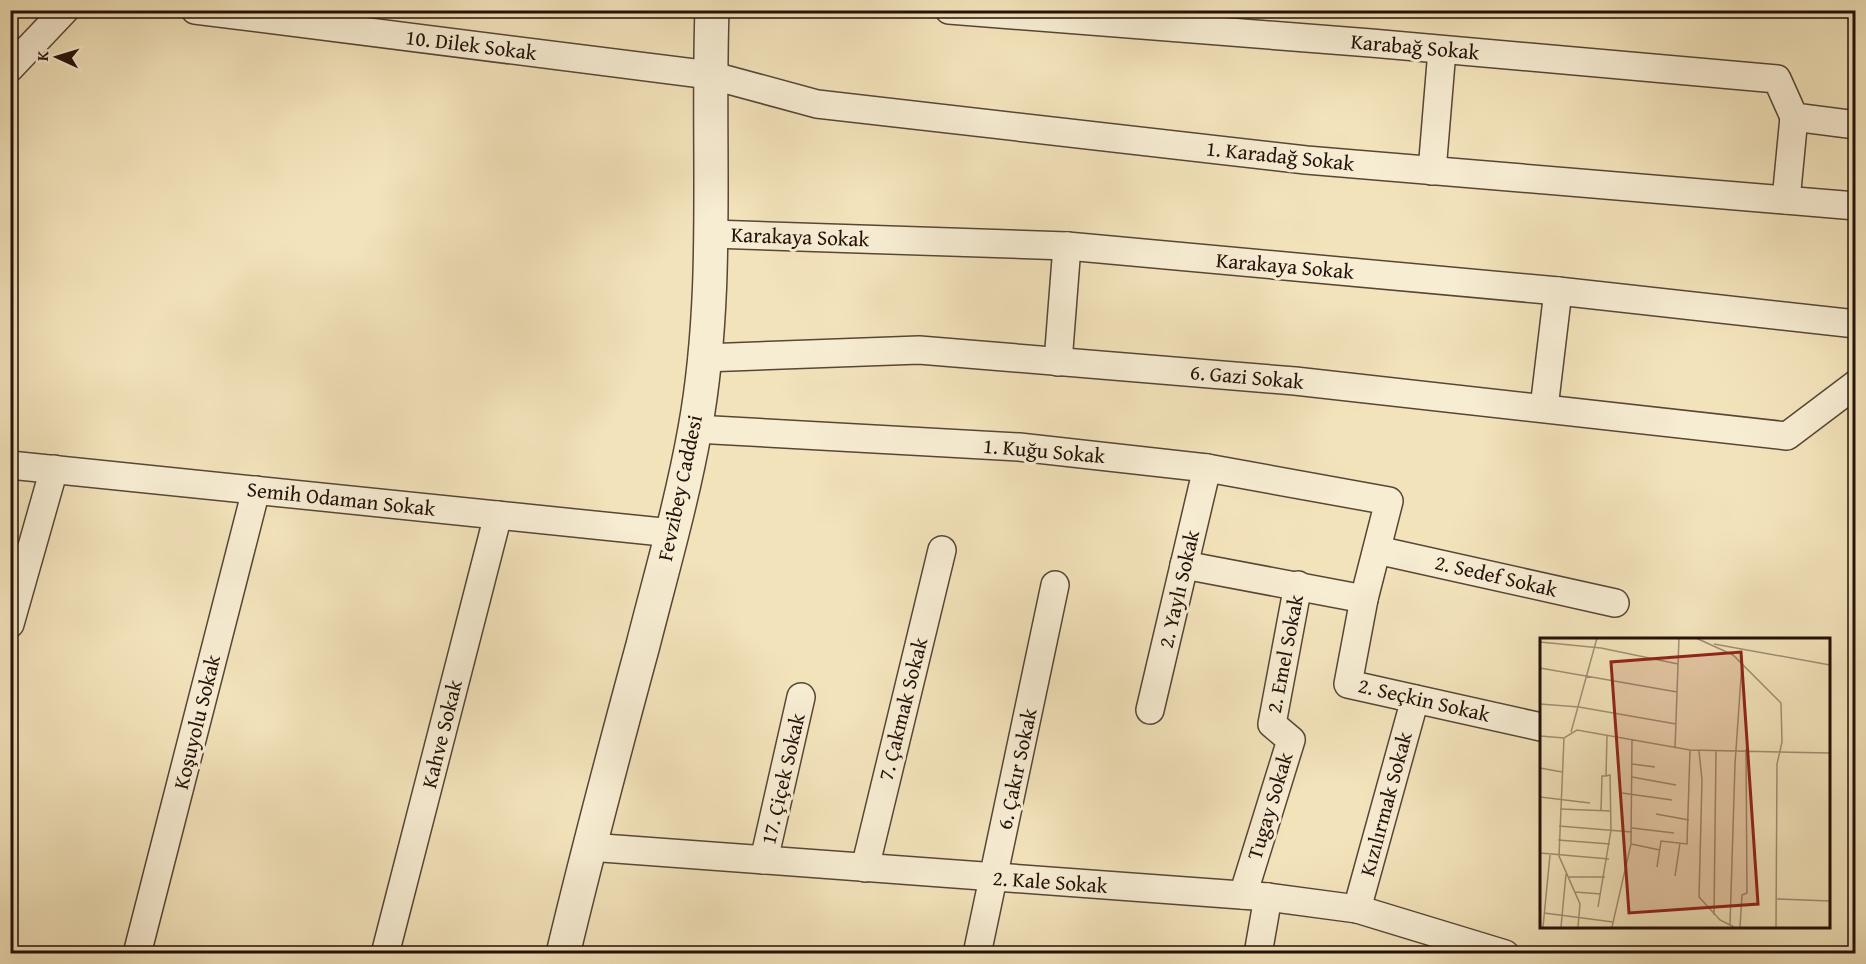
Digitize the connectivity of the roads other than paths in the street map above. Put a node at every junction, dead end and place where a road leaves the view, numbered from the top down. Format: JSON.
{"nodes":[{"id":1,"x":65,"y":10,"type":"edge"},
{"id":2,"x":195,"y":10,"type":"edge"},
{"id":3,"x":712,"y":10,"type":"edge"},
{"id":4,"x":949,"y":10,"type":"edge"},
{"id":5,"x":1442,"y":50,"type":"junction"},
{"id":6,"x":10,"y":68,"type":"edge"},
{"id":7,"x":710,"y":75,"type":"junction"},
{"id":8,"x":1794,"y":117,"type":"junction"},
{"id":9,"x":1856,"y":125,"type":"edge"},
{"id":10,"x":1432,"y":171,"type":"junction"},
{"id":11,"x":1786,"y":200,"type":"junction"},
{"id":12,"x":1856,"y":206,"type":"edge"},
{"id":13,"x":712,"y":234,"type":"junction"},
{"id":14,"x":1067,"y":246,"type":"junction"},
{"id":15,"x":1558,"y":291,"type":"junction"},
{"id":16,"x":1856,"y":324,"type":"edge"},
{"id":17,"x":704,"y":358,"type":"junction"},
{"id":18,"x":1058,"y":362,"type":"junction"},
{"id":19,"x":1856,"y":384,"type":"edge"},
{"id":20,"x":1544,"y":408,"type":"junction"},
{"id":21,"x":695,"y":429,"type":"junction"},
{"id":22,"x":10,"y":465,"type":"edge"},
{"id":23,"x":1208,"y":468,"type":"junction"},
{"id":24,"x":54,"y":469,"type":"junction"},
{"id":25,"x":256,"y":490,"type":"junction"},
{"id":26,"x":1389,"y":501,"type":"joint"},
{"id":27,"x":498,"y":515,"type":"junction"},
{"id":28,"x":672,"y":533,"type":"junction"},
{"id":29,"x":942,"y":550,"type":"dead end"},
{"id":30,"x":1377,"y":550,"type":"junction"},
{"id":31,"x":1184,"y":566,"type":"junction"},
{"id":32,"x":1055,"y":585,"type":"dead end"},
{"id":33,"x":1298,"y":585,"type":"junction"},
{"id":34,"x":1364,"y":598,"type":"junction"},
{"id":35,"x":1615,"y":603,"type":"dead end"},
{"id":36,"x":10,"y":624,"type":"edge"},
{"id":37,"x":801,"y":697,"type":"dead end"},
{"id":38,"x":1415,"y":699,"type":"junction"},
{"id":39,"x":1150,"y":710,"type":"dead end"},
{"id":40,"x":1272,"y":724,"type":"joint"},
{"id":41,"x":1540,"y":727,"type":"edge"},
{"id":42,"x":589,"y":847,"type":"junction"},
{"id":43,"x":764,"y":860,"type":"junction"},
{"id":44,"x":865,"y":868,"type":"junction"},
{"id":45,"x":994,"y":878,"type":"junction"},
{"id":46,"x":1256,"y":896,"type":"junction"},
{"id":47,"x":1357,"y":909,"type":"junction"},
{"id":48,"x":137,"y":954,"type":"edge"},
{"id":49,"x":385,"y":954,"type":"edge"},
{"id":50,"x":563,"y":954,"type":"edge"},
{"id":51,"x":977,"y":954,"type":"edge"},
{"id":52,"x":1258,"y":954,"type":"edge"},
{"id":53,"x":1505,"y":954,"type":"edge"}],
"edges":[{"from":1,"to":6,"type":"street"},
{"from":2,"to":7,"type":"street","name":"10. Dilek Sokak"},
{"from":3,"to":7,"type":"street","name":"Fevzibey Caddesi"},
{"from":4,"to":5,"type":"street","name":"Karabağ Sokak"},
{"from":5,"to":8,"type":"street","name":"Karabağ Sokak"},
{"from":5,"to":10,"type":"street"},
{"from":7,"to":10,"type":"street","name":"1. Karadağ Sokak"},
{"from":7,"to":13,"type":"street","name":"Fevzibey Caddesi"},
{"from":8,"to":9,"type":"street"},
{"from":8,"to":11,"type":"street"},
{"from":10,"to":11,"type":"street","name":"1. Karadağ Sokak"},
{"from":11,"to":12,"type":"street","name":"1. Karadağ Sokak"},
{"from":13,"to":14,"type":"street","name":"Karakaya Sokak"},
{"from":13,"to":17,"type":"street","name":"Fevzibey Caddesi"},
{"from":14,"to":15,"type":"street","name":"Karakaya Sokak"},
{"from":14,"to":18,"type":"street"},
{"from":15,"to":16,"type":"street","name":"Karakaya Sokak"},
{"from":15,"to":20,"type":"street"},
{"from":17,"to":18,"type":"street","name":"6. Gazi Sokak"},
{"from":17,"to":21,"type":"street","name":"Fevzibey Caddesi"},
{"from":18,"to":20,"type":"street","name":"6. Gazi Sokak"},
{"from":19,"to":20,"type":"street","name":"6. Gazi Sokak"},
{"from":21,"to":23,"type":"street","name":"1. Kuğu Sokak"},
{"from":21,"to":28,"type":"street","name":"Fevzibey Caddesi"},
{"from":22,"to":24,"type":"street","name":"Semih Odaman Sokak"},
{"from":23,"to":26,"type":"street","name":"1. Kuğu Sokak"},
{"from":23,"to":31,"type":"street","name":"2. Yaylı Sokak"},
{"from":24,"to":25,"type":"street","name":"Semih Odaman Sokak"},
{"from":24,"to":36,"type":"street"},
{"from":25,"to":27,"type":"street","name":"Semih Odaman Sokak"},
{"from":25,"to":48,"type":"street","name":"Koşuyolu Sokak"},
{"from":26,"to":30,"type":"street","name":"2. Seçkin Sokak"},
{"from":27,"to":28,"type":"street","name":"Semih Odaman Sokak"},
{"from":27,"to":49,"type":"street","name":"Kahve Sokak"},
{"from":28,"to":42,"type":"street","name":"Fevzibey Caddesi"},
{"from":29,"to":44,"type":"street","name":"7. Çakmak Sokak"},
{"from":30,"to":34,"type":"street","name":"2. Seçkin Sokak"},
{"from":30,"to":35,"type":"street","name":"2. Sedef Sokak"},
{"from":31,"to":33,"type":"street"},
{"from":31,"to":39,"type":"street","name":"2. Yaylı Sokak"},
{"from":32,"to":45,"type":"street","name":"6. Çakır Sokak"},
{"from":33,"to":34,"type":"street"},
{"from":33,"to":40,"type":"street","name":"2. Emel Sokak"},
{"from":34,"to":38,"type":"street","name":"2. Seçkin Sokak"},
{"from":37,"to":43,"type":"street","name":"17. Çiçek Sokak"},
{"from":38,"to":41,"type":"street","name":"2. Seçkin Sokak"},
{"from":38,"to":47,"type":"street","name":"Kızılırmak Sokak"},
{"from":40,"to":46,"type":"street","name":"Tugay Sokak"},
{"from":42,"to":43,"type":"street","name":"2. Kale Sokak"},
{"from":42,"to":50,"type":"street","name":"Fevzibey Caddesi"},
{"from":43,"to":44,"type":"street","name":"2. Kale Sokak"},
{"from":44,"to":45,"type":"street","name":"2. Kale Sokak"},
{"from":45,"to":46,"type":"street","name":"2. Kale Sokak"},
{"from":45,"to":51,"type":"street","name":"6. Çakır Sokak"},
{"from":46,"to":47,"type":"street","name":"2. Kale Sokak"},
{"from":46,"to":52,"type":"street"},
{"from":47,"to":53,"type":"street","name":"2. Kale Sokak"}]}
